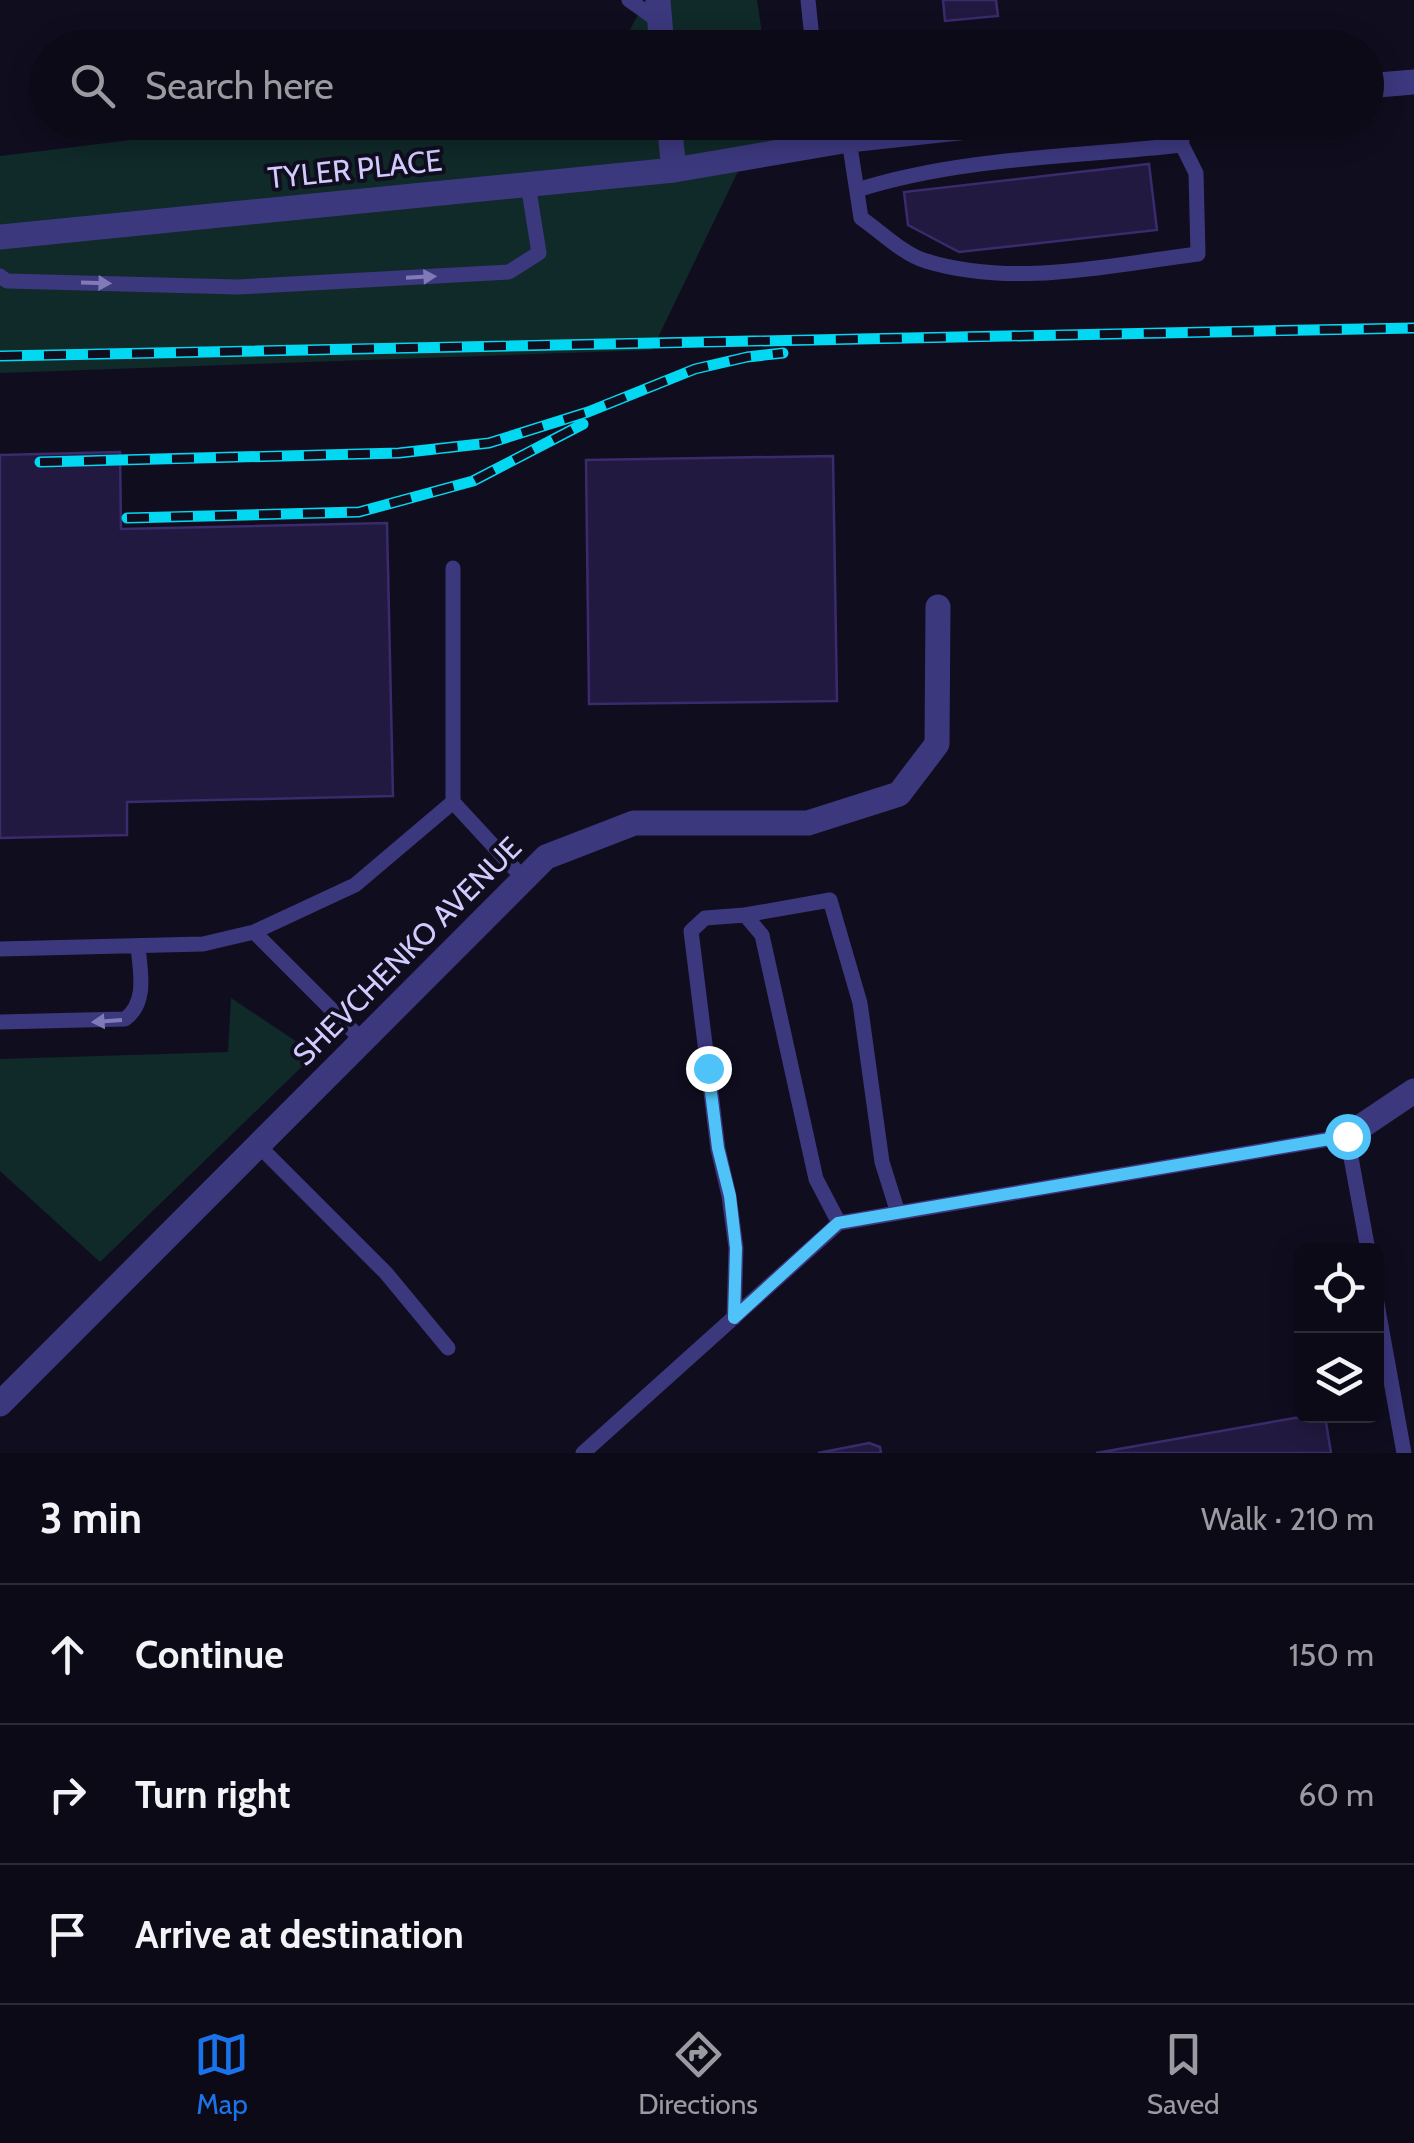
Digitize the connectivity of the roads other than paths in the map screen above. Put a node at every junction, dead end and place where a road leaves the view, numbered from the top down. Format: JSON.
{"nodes":[{"id":1,"x":629,"y":0,"type":"edge"},
{"id":2,"x":808,"y":0,"type":"edge"},
{"id":3,"x":660,"y":23,"type":"edge"},
{"id":4,"x":812,"y":30,"type":"edge"},
{"id":5,"x":1414,"y":82,"type":"edge"},
{"id":6,"x":1384,"y":84,"type":"edge"},
{"id":7,"x":671,"y":140,"type":"edge"},
{"id":8,"x":813,"y":140,"type":"edge"},
{"id":9,"x":833,"y":140,"type":"edge"},
{"id":10,"x":1182,"y":140,"type":"edge"},
{"id":11,"x":1182,"y":145,"type":"junction"},
{"id":12,"x":674,"y":170,"type":"junction"},
{"id":13,"x":528,"y":184,"type":"junction"},
{"id":14,"x":857,"y":190,"type":"junction"},
{"id":15,"x":0,"y":237,"type":"edge"},
{"id":16,"x":0,"y":276,"type":"edge"},
{"id":17,"x":453,"y":568,"type":"dead end"},
{"id":18,"x":938,"y":607,"type":"dead end"},
{"id":19,"x":453,"y":802,"type":"junction"},
{"id":20,"x":524,"y":879,"type":"junction"},
{"id":21,"x":745,"y":914,"type":"junction"},
{"id":22,"x":254,"y":932,"type":"junction"},
{"id":23,"x":138,"y":946,"type":"junction"},
{"id":24,"x":0,"y":949,"type":"edge"},
{"id":25,"x":0,"y":1022,"type":"edge"},
{"id":26,"x":362,"y":1040,"type":"junction"},
{"id":27,"x":1414,"y":1091,"type":"edge"},
{"id":28,"x":1347,"y":1136,"type":"junction"},
{"id":29,"x":258,"y":1145,"type":"junction"},
{"id":30,"x":898,"y":1213,"type":"junction"},
{"id":31,"x":838,"y":1223,"type":"junction"},
{"id":32,"x":1367,"y":1243,"type":"edge"},
{"id":33,"x":734,"y":1318,"type":"junction"},
{"id":34,"x":1382,"y":1333,"type":"edge"},
{"id":35,"x":448,"y":1348,"type":"dead end"},
{"id":36,"x":0,"y":1404,"type":"edge"},
{"id":37,"x":584,"y":1453,"type":"edge"},
{"id":38,"x":1404,"y":1453,"type":"edge"}],
"edges":[{"from":1,"to":3,"type":"lane"},
{"from":2,"to":4,"type":"lane"},
{"from":5,"to":6,"type":"street"},
{"from":7,"to":12,"type":"street"},
{"from":8,"to":12,"type":"street","name":"TYLER PLACE"},
{"from":9,"to":14,"type":"lane"},
{"from":10,"to":11,"type":"lane"},
{"from":11,"to":14,"type":"lane"},
{"from":11,"to":14,"type":"lane"},
{"from":12,"to":13,"type":"street","name":"TYLER PLACE"},
{"from":13,"to":15,"type":"street","name":"TYLER PLACE"},
{"from":16,"to":13,"type":"lane","one_way":true},
{"from":17,"to":19,"type":"lane"},
{"from":18,"to":20,"type":"street","name":"SHEVCHENKO AVENUE"},
{"from":19,"to":20,"type":"lane"},
{"from":19,"to":22,"type":"lane"},
{"from":20,"to":26,"type":"street","name":"SHEVCHENKO AVENUE"},
{"from":21,"to":30,"type":"lane"},
{"from":21,"to":31,"type":"lane"},
{"from":21,"to":33,"type":"lane"},
{"from":22,"to":23,"type":"lane"},
{"from":22,"to":26,"type":"lane"},
{"from":23,"to":24,"type":"lane"},
{"from":23,"to":25,"type":"lane","one_way":true},
{"from":26,"to":29,"type":"street","name":"SHEVCHENKO AVENUE"},
{"from":27,"to":28,"type":"street"},
{"from":28,"to":30,"type":"lane"},
{"from":28,"to":32,"type":"lane"},
{"from":29,"to":35,"type":"lane"},
{"from":29,"to":36,"type":"street","name":"SHEVCHENKO AVENUE"},
{"from":30,"to":31,"type":"lane"},
{"from":31,"to":33,"type":"lane"},
{"from":33,"to":37,"type":"lane"},
{"from":34,"to":38,"type":"lane"}]}
